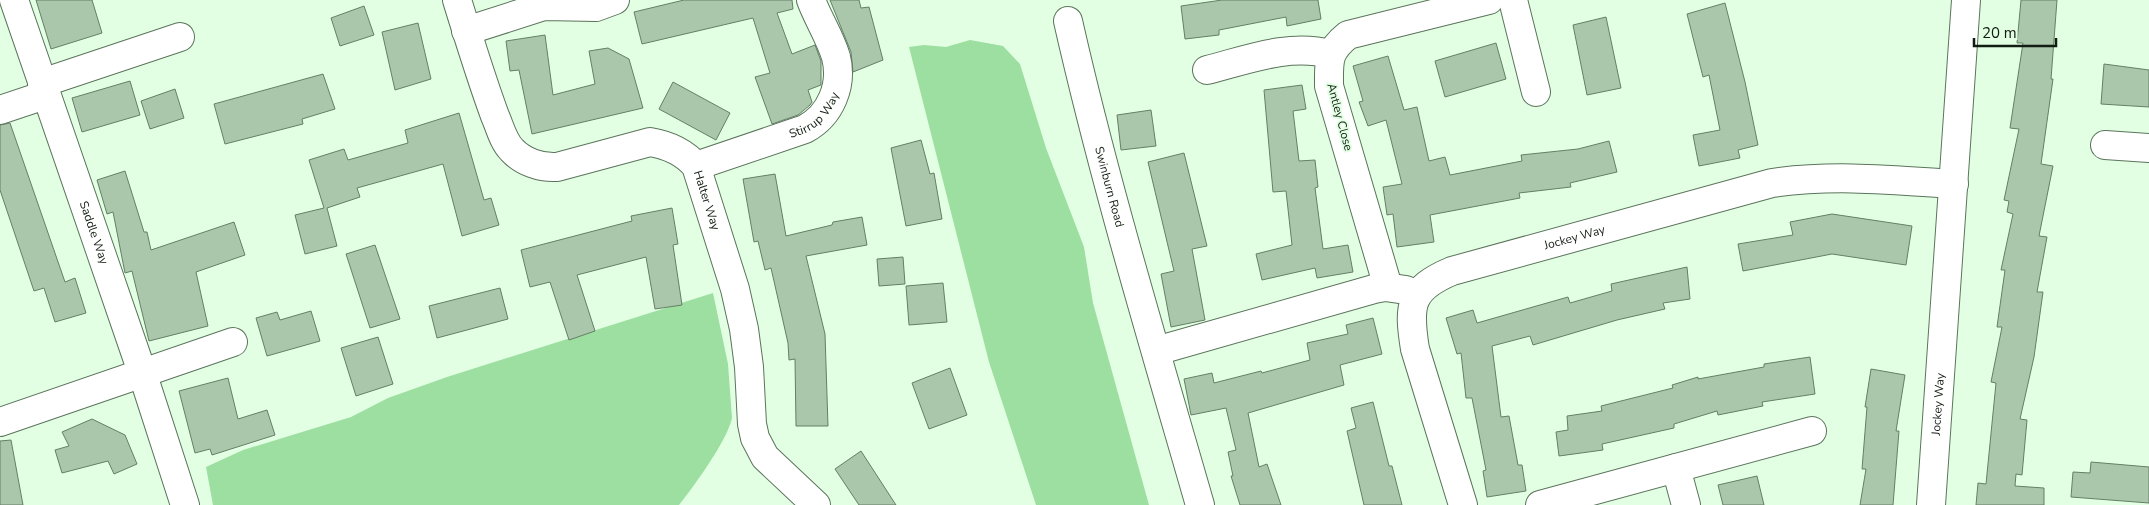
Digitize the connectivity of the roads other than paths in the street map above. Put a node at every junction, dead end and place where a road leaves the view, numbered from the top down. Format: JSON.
{"nodes":[{"id":1,"x":14,"y":0,"type":"edge"},
{"id":2,"x":456,"y":0,"type":"edge"},
{"id":3,"x":616,"y":0,"type":"edge"},
{"id":4,"x":811,"y":0,"type":"edge"},
{"id":5,"x":1488,"y":0,"type":"edge"},
{"id":6,"x":1513,"y":0,"type":"edge"},
{"id":7,"x":1966,"y":0,"type":"edge"},
{"id":8,"x":1068,"y":21,"type":"dead end"},
{"id":9,"x":466,"y":31,"type":"junction"},
{"id":10,"x":180,"y":37,"type":"dead end"},
{"id":11,"x":1330,"y":54,"type":"junction"},
{"id":12,"x":1207,"y":70,"type":"dead end"},
{"id":13,"x":44,"y":89,"type":"junction"},
{"id":14,"x":1536,"y":92,"type":"dead end"},
{"id":15,"x":0,"y":110,"type":"edge"},
{"id":16,"x":2105,"y":145,"type":"dead end"},
{"id":17,"x":2149,"y":148,"type":"edge"},
{"id":18,"x":696,"y":166,"type":"junction"},
{"id":19,"x":1954,"y":184,"type":"junction"},
{"id":20,"x":1388,"y":287,"type":"junction"},
{"id":21,"x":1416,"y":295,"type":"junction"},
{"id":22,"x":233,"y":342,"type":"dead end"},
{"id":23,"x":1156,"y":351,"type":"junction"},
{"id":24,"x":142,"y":372,"type":"junction"},
{"id":25,"x":0,"y":422,"type":"edge"},
{"id":26,"x":1812,"y":431,"type":"dead end"},
{"id":27,"x":1676,"y":468,"type":"junction"},
{"id":28,"x":185,"y":505,"type":"edge"},
{"id":29,"x":816,"y":505,"type":"edge"},
{"id":30,"x":1200,"y":505,"type":"edge"},
{"id":31,"x":1463,"y":505,"type":"edge"},
{"id":32,"x":1540,"y":505,"type":"edge"},
{"id":33,"x":1686,"y":505,"type":"edge"},
{"id":34,"x":1931,"y":505,"type":"edge"}],
"edges":[{"from":1,"to":13,"type":"street","name":"Saddle Way"},
{"from":2,"to":9,"type":"street","name":"Halter Way"},
{"from":3,"to":9,"type":"street"},
{"from":4,"to":18,"type":"street","name":"Stirrup Way"},
{"from":5,"to":11,"type":"street"},
{"from":6,"to":14,"type":"street"},
{"from":7,"to":19,"type":"street","name":"Jockey Way"},
{"from":8,"to":23,"type":"street","name":"Swinburn Road"},
{"from":9,"to":18,"type":"street","name":"Halter Way"},
{"from":10,"to":13,"type":"street"},
{"from":11,"to":12,"type":"street"},
{"from":11,"to":20,"type":"street","name":"Antley Close"},
{"from":13,"to":15,"type":"street"},
{"from":13,"to":24,"type":"street","name":"Saddle Way"},
{"from":16,"to":17,"type":"street"},
{"from":18,"to":29,"type":"street","name":"Halter Way"},
{"from":19,"to":21,"type":"street","name":"Jockey Way"},
{"from":19,"to":34,"type":"street","name":"Jockey Way"},
{"from":20,"to":21,"type":"street"},
{"from":20,"to":23,"type":"street"},
{"from":21,"to":31,"type":"street"},
{"from":22,"to":24,"type":"street"},
{"from":23,"to":30,"type":"street","name":"Swinburn Road"},
{"from":24,"to":25,"type":"street"},
{"from":24,"to":28,"type":"street","name":"Saddle Way"},
{"from":26,"to":27,"type":"street"},
{"from":27,"to":32,"type":"street"},
{"from":27,"to":33,"type":"street"}]}
